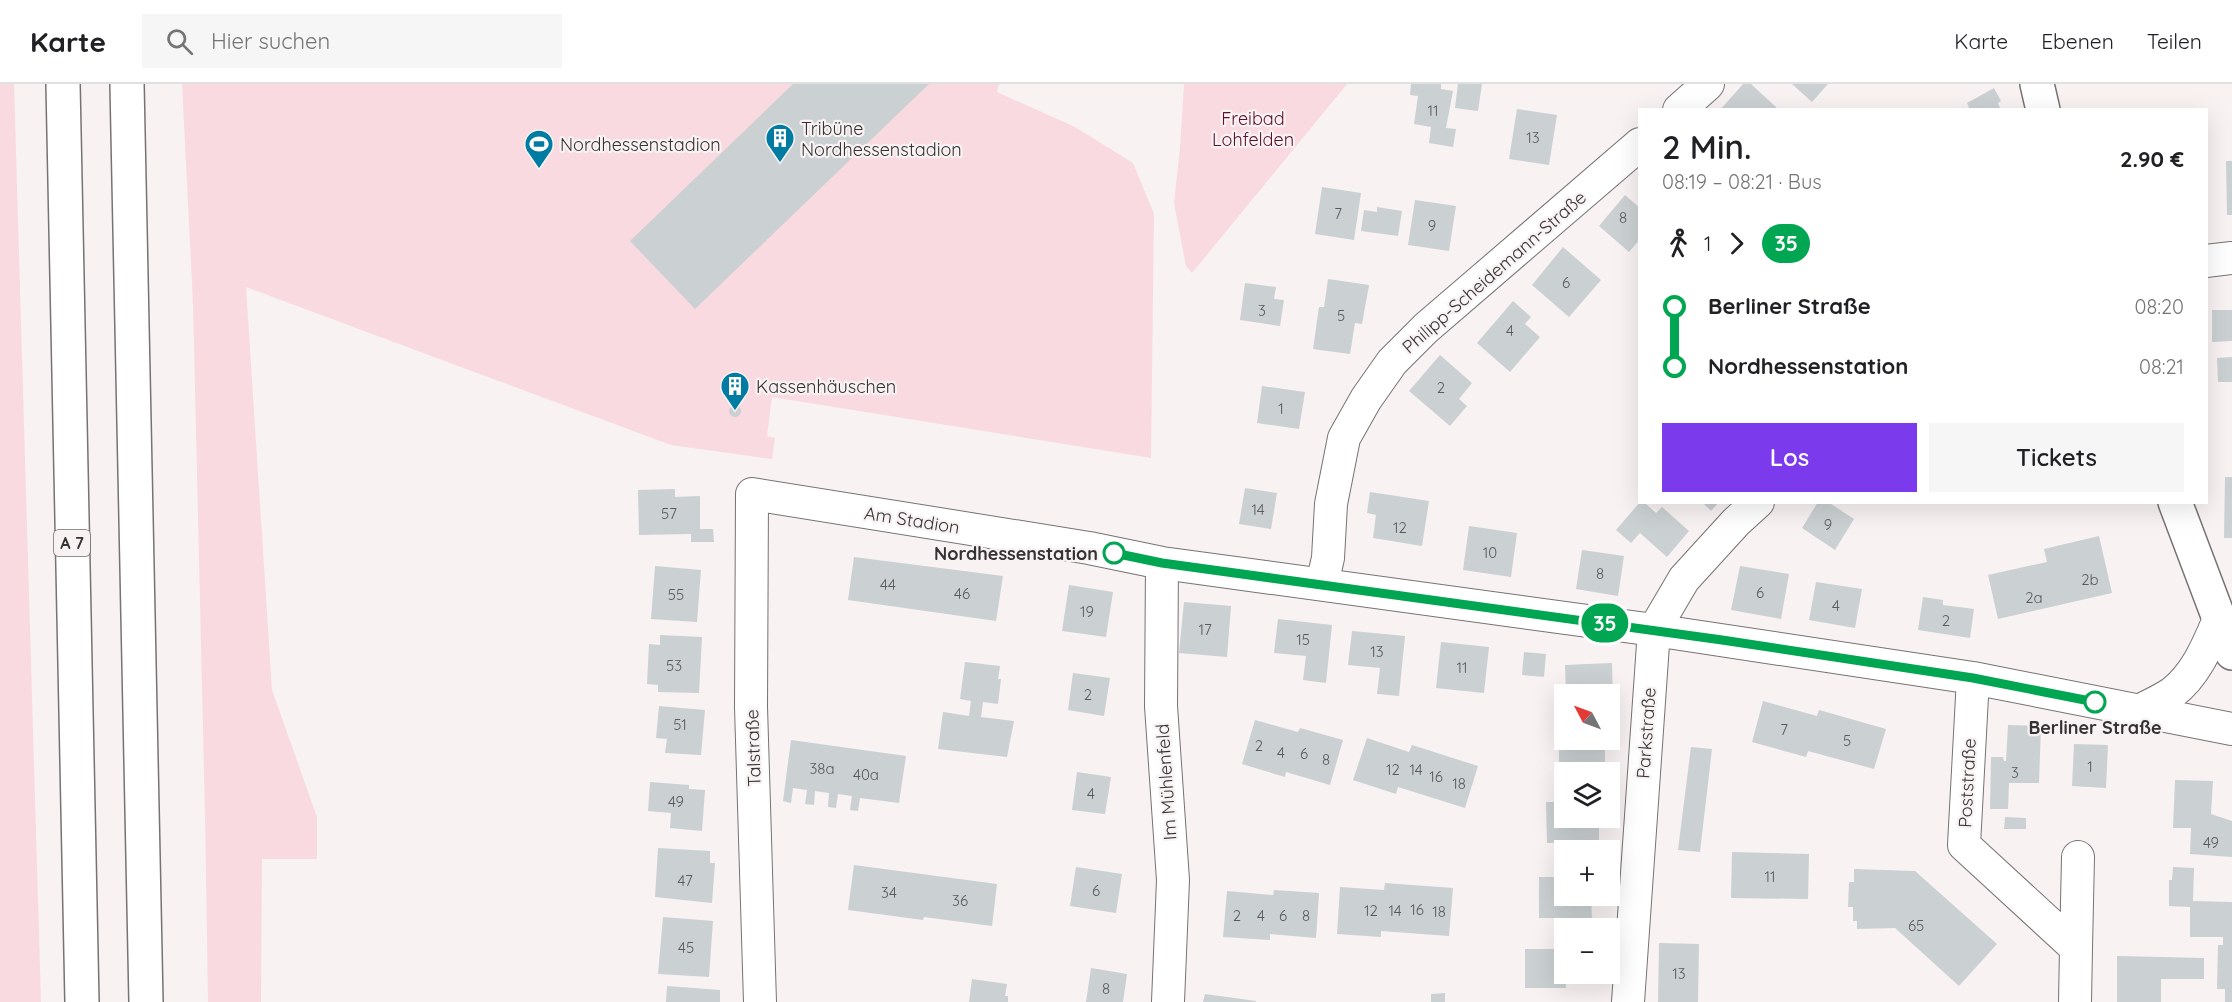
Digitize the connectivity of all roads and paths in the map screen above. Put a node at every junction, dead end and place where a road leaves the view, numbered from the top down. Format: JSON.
{"nodes":[{"id":1,"x":63,"y":84,"type":"edge"},
{"id":2,"x":127,"y":84,"type":"edge"},
{"id":3,"x":1708,"y":84,"type":"edge"},
{"id":4,"x":2037,"y":84,"type":"edge"},
{"id":5,"x":1681,"y":108,"type":"edge"},
{"id":6,"x":2043,"y":108,"type":"edge"},
{"id":7,"x":1638,"y":146,"type":"edge"},
{"id":8,"x":2232,"y":258,"type":"edge"},
{"id":9,"x":2208,"y":261,"type":"edge"},
{"id":10,"x":752,"y":495,"type":"joint"},
{"id":11,"x":1756,"y":504,"type":"edge"},
{"id":12,"x":2176,"y":504,"type":"edge"},
{"id":13,"x":1162,"y":563,"type":"junction"},
{"id":14,"x":1322,"y":584,"type":"junction"},
{"id":15,"x":2219,"y":619,"type":"junction"},
{"id":16,"x":1654,"y":630,"type":"junction"},
{"id":17,"x":2232,"y":652,"type":"edge"},
{"id":18,"x":1973,"y":678,"type":"junction"},
{"id":19,"x":2139,"y":711,"type":"junction"},
{"id":20,"x":2232,"y":729,"type":"edge"},
{"id":21,"x":2079,"y":857,"type":"dead end"},
{"id":22,"x":2076,"y":948,"type":"junction"},
{"id":23,"x":82,"y":1002,"type":"edge"},
{"id":24,"x":146,"y":1002,"type":"edge"},
{"id":25,"x":760,"y":1002,"type":"edge"},
{"id":26,"x":1168,"y":1002,"type":"edge"},
{"id":27,"x":1628,"y":1002,"type":"edge"},
{"id":28,"x":2075,"y":1002,"type":"edge"}],
"edges":[{"from":1,"to":23,"type":"main road","number":"A 7"},
{"from":2,"to":24,"type":"main road"},
{"from":3,"to":5,"type":"street"},
{"from":4,"to":6,"type":"main road"},
{"from":7,"to":14,"type":"street","name":"Philipp-Scheidemann-Straße"},
{"from":8,"to":9,"type":"street"},
{"from":10,"to":13,"type":"street","name":"Am Stadion"},
{"from":10,"to":25,"type":"street","name":"Talstraße"},
{"from":11,"to":16,"type":"street","name":"Parkstraße"},
{"from":12,"to":15,"type":"main road"},
{"from":13,"to":14,"type":"street","name":"Am Stadion"},
{"from":13,"to":26,"type":"street","name":"Im Mühlenfeld"},
{"from":14,"to":16,"type":"street","name":"Am Stadion"},
{"from":15,"to":17,"type":"main road"},
{"from":15,"to":19,"type":"street"},
{"from":16,"to":18,"type":"street","name":"Am Stadion"},
{"from":16,"to":27,"type":"street","name":"Parkstraße"},
{"from":18,"to":19,"type":"street","name":"Am Stadion"},
{"from":18,"to":22,"type":"street","name":"Poststraße"},
{"from":19,"to":20,"type":"street","name":"Am Stadion"},
{"from":21,"to":22,"type":"street"},
{"from":22,"to":28,"type":"street"}]}
